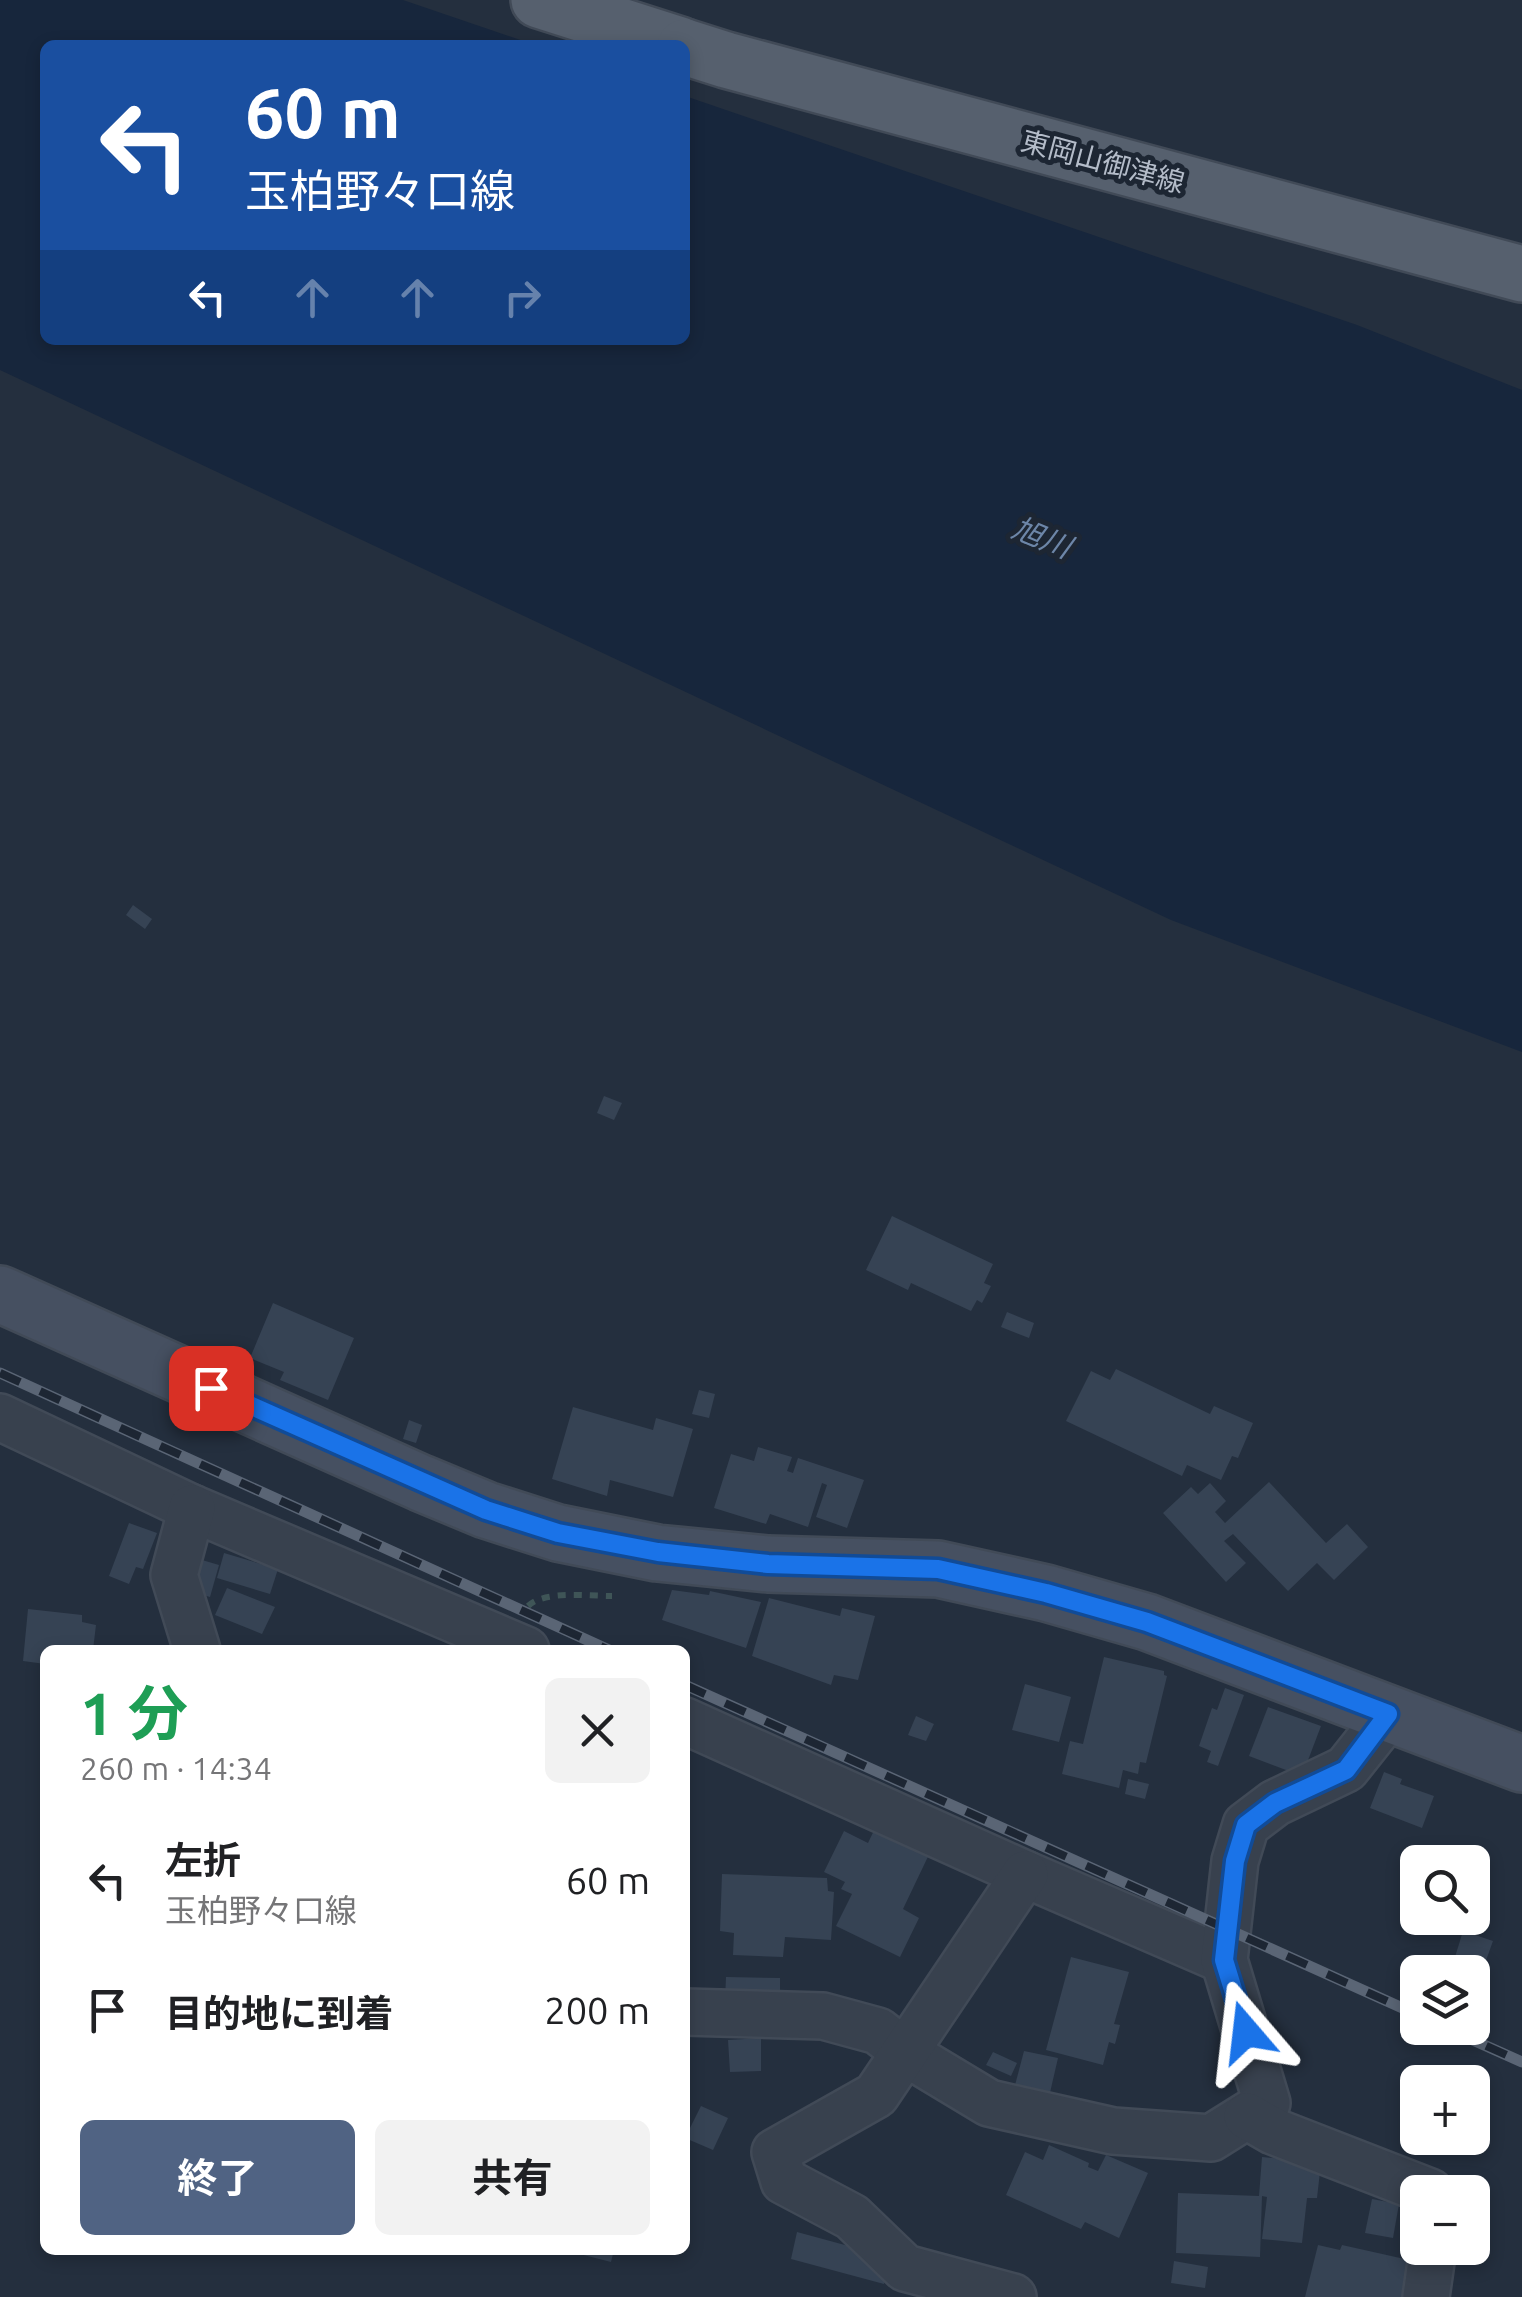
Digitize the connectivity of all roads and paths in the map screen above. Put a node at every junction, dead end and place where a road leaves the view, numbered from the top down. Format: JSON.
{"nodes":[{"id":1,"x":539,"y":0,"type":"edge"},
{"id":2,"x":663,"y":40,"type":"edge"},
{"id":3,"x":690,"y":49,"type":"edge"},
{"id":4,"x":1522,"y":274,"type":"edge"},
{"id":5,"x":0,"y":1294,"type":"edge"},
{"id":6,"x":0,"y":1417,"type":"edge"},
{"id":7,"x":192,"y":1508,"type":"junction"},
{"id":8,"x":658,"y":1552,"type":"junction"},
{"id":9,"x":195,"y":1645,"type":"edge"},
{"id":10,"x":515,"y":1645,"type":"edge"},
{"id":11,"x":517,"y":1645,"type":"edge"},
{"id":12,"x":1388,"y":1714,"type":"junction"},
{"id":13,"x":690,"y":1724,"type":"edge"},
{"id":14,"x":1522,"y":1764,"type":"edge"},
{"id":15,"x":1025,"y":1874,"type":"junction"},
{"id":16,"x":1224,"y":1960,"type":"junction"},
{"id":17,"x":690,"y":2012,"type":"edge"},
{"id":18,"x":906,"y":2052,"type":"junction"},
{"id":19,"x":1247,"y":2116,"type":"junction"},
{"id":20,"x":1400,"y":2180,"type":"edge"},
{"id":21,"x":1431,"y":2265,"type":"edge"},
{"id":22,"x":1014,"y":2297,"type":"edge"},
{"id":23,"x":1426,"y":2297,"type":"edge"}],
"edges":[{"from":1,"to":2,"type":"main road","name":"東岡山御津線"},
{"from":3,"to":4,"type":"main road","name":"東岡山御津線"},
{"from":5,"to":8,"type":"main road"},
{"from":6,"to":7,"type":"street"},
{"from":7,"to":9,"type":"street"},
{"from":7,"to":10,"type":"street"},
{"from":8,"to":11,"type":"path"},
{"from":8,"to":12,"type":"main road"},
{"from":12,"to":14,"type":"main road"},
{"from":12,"to":16,"type":"street"},
{"from":13,"to":15,"type":"street"},
{"from":15,"to":16,"type":"street"},
{"from":15,"to":18,"type":"street"},
{"from":16,"to":19,"type":"street"},
{"from":17,"to":18,"type":"street"},
{"from":18,"to":19,"type":"street"},
{"from":18,"to":22,"type":"street"},
{"from":19,"to":20,"type":"street"},
{"from":21,"to":23,"type":"street"}]}
